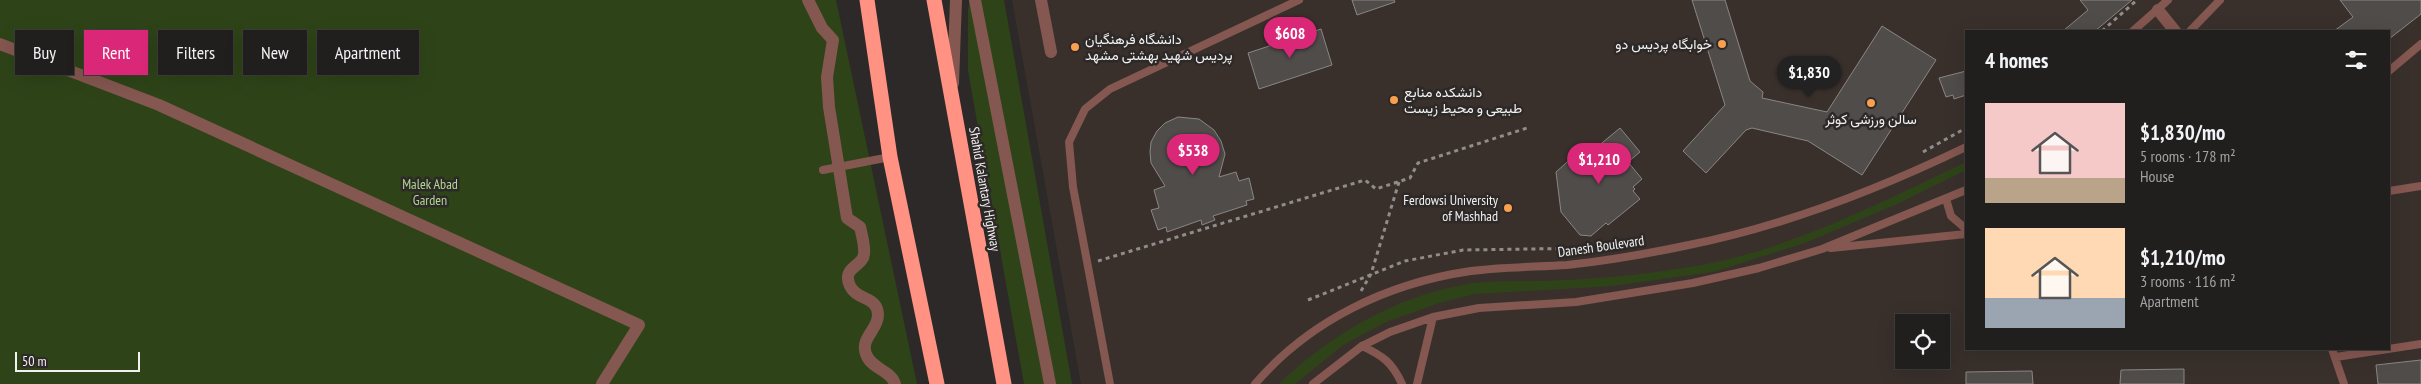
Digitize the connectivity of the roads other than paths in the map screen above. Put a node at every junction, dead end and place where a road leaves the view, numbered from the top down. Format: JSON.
{"nodes":[{"id":1,"x":808,"y":0,"type":"edge"},
{"id":2,"x":866,"y":0,"type":"edge"},
{"id":3,"x":934,"y":0,"type":"edge"},
{"id":4,"x":956,"y":0,"type":"edge"},
{"id":5,"x":975,"y":0,"type":"edge"},
{"id":6,"x":1041,"y":0,"type":"edge"},
{"id":7,"x":1299,"y":0,"type":"edge"},
{"id":8,"x":2168,"y":0,"type":"edge"},
{"id":9,"x":2220,"y":0,"type":"edge"},
{"id":10,"x":2158,"y":10,"type":"junction"},
{"id":11,"x":2134,"y":30,"type":"edge"},
{"id":12,"x":2174,"y":30,"type":"edge"},
{"id":13,"x":2191,"y":30,"type":"edge"},
{"id":14,"x":0,"y":44,"type":"edge"},
{"id":15,"x":2421,"y":44,"type":"edge"},
{"id":16,"x":1051,"y":52,"type":"dead end"},
{"id":17,"x":2390,"y":70,"type":"edge"},
{"id":18,"x":952,"y":103,"type":"junction"},
{"id":19,"x":1965,"y":147,"type":"edge"},
{"id":20,"x":890,"y":157,"type":"junction"},
{"id":21,"x":839,"y":167,"type":"junction"},
{"id":22,"x":823,"y":170,"type":"dead end"},
{"id":23,"x":2421,"y":186,"type":"edge"},
{"id":24,"x":1965,"y":190,"type":"edge"},
{"id":25,"x":2390,"y":191,"type":"edge"},
{"id":26,"x":1946,"y":199,"type":"junction"},
{"id":27,"x":1965,"y":228,"type":"edge"},
{"id":28,"x":1965,"y":234,"type":"edge"},
{"id":29,"x":1822,"y":249,"type":"junction"},
{"id":30,"x":1434,"y":317,"type":"junction"},
{"id":31,"x":2421,"y":344,"type":"edge"},
{"id":32,"x":1362,"y":346,"type":"junction"},
{"id":33,"x":2390,"y":349,"type":"edge"},
{"id":34,"x":2332,"y":350,"type":"edge"},
{"id":35,"x":2385,"y":350,"type":"edge"},
{"id":36,"x":2336,"y":358,"type":"junction"},
{"id":37,"x":602,"y":384,"type":"edge"},
{"id":38,"x":895,"y":384,"type":"edge"},
{"id":39,"x":936,"y":384,"type":"edge"},
{"id":40,"x":1004,"y":384,"type":"edge"},
{"id":41,"x":1050,"y":384,"type":"edge"},
{"id":42,"x":1110,"y":384,"type":"edge"},
{"id":43,"x":1255,"y":384,"type":"edge"},
{"id":44,"x":1313,"y":384,"type":"edge"},
{"id":45,"x":1402,"y":384,"type":"edge"},
{"id":46,"x":1417,"y":384,"type":"edge"},
{"id":47,"x":2344,"y":384,"type":"edge"}],
"edges":[{"from":1,"to":21,"type":"street"},
{"from":2,"to":20,"type":"highway"},
{"from":3,"to":18,"type":"highway","name":"Shahid Kalantary Highway"},
{"from":4,"to":18,"type":"street"},
{"from":5,"to":41,"type":"street"},
{"from":6,"to":16,"type":"street"},
{"from":7,"to":42,"type":"lane"},
{"from":8,"to":10,"type":"lane"},
{"from":9,"to":13,"type":"lane"},
{"from":10,"to":11,"type":"lane"},
{"from":10,"to":12,"type":"street"},
{"from":14,"to":37,"type":"street"},
{"from":15,"to":17,"type":"lane"},
{"from":18,"to":40,"type":"highway","name":"Shahid Kalantary Highway"},
{"from":19,"to":43,"type":"lane","name":"Danesh Boulevard"},
{"from":20,"to":21,"type":"lane"},
{"from":20,"to":39,"type":"highway"},
{"from":21,"to":22,"type":"lane"},
{"from":21,"to":38,"type":"street"},
{"from":23,"to":25,"type":"lane"},
{"from":24,"to":26,"type":"lane"},
{"from":26,"to":27,"type":"lane"},
{"from":26,"to":29,"type":"lane"},
{"from":28,"to":29,"type":"lane"},
{"from":29,"to":30,"type":"lane"},
{"from":30,"to":32,"type":"lane"},
{"from":30,"to":46,"type":"lane"},
{"from":31,"to":33,"type":"lane"},
{"from":32,"to":44,"type":"lane"},
{"from":32,"to":45,"type":"lane"},
{"from":34,"to":36,"type":"lane"},
{"from":35,"to":36,"type":"lane"},
{"from":36,"to":47,"type":"lane"}]}
